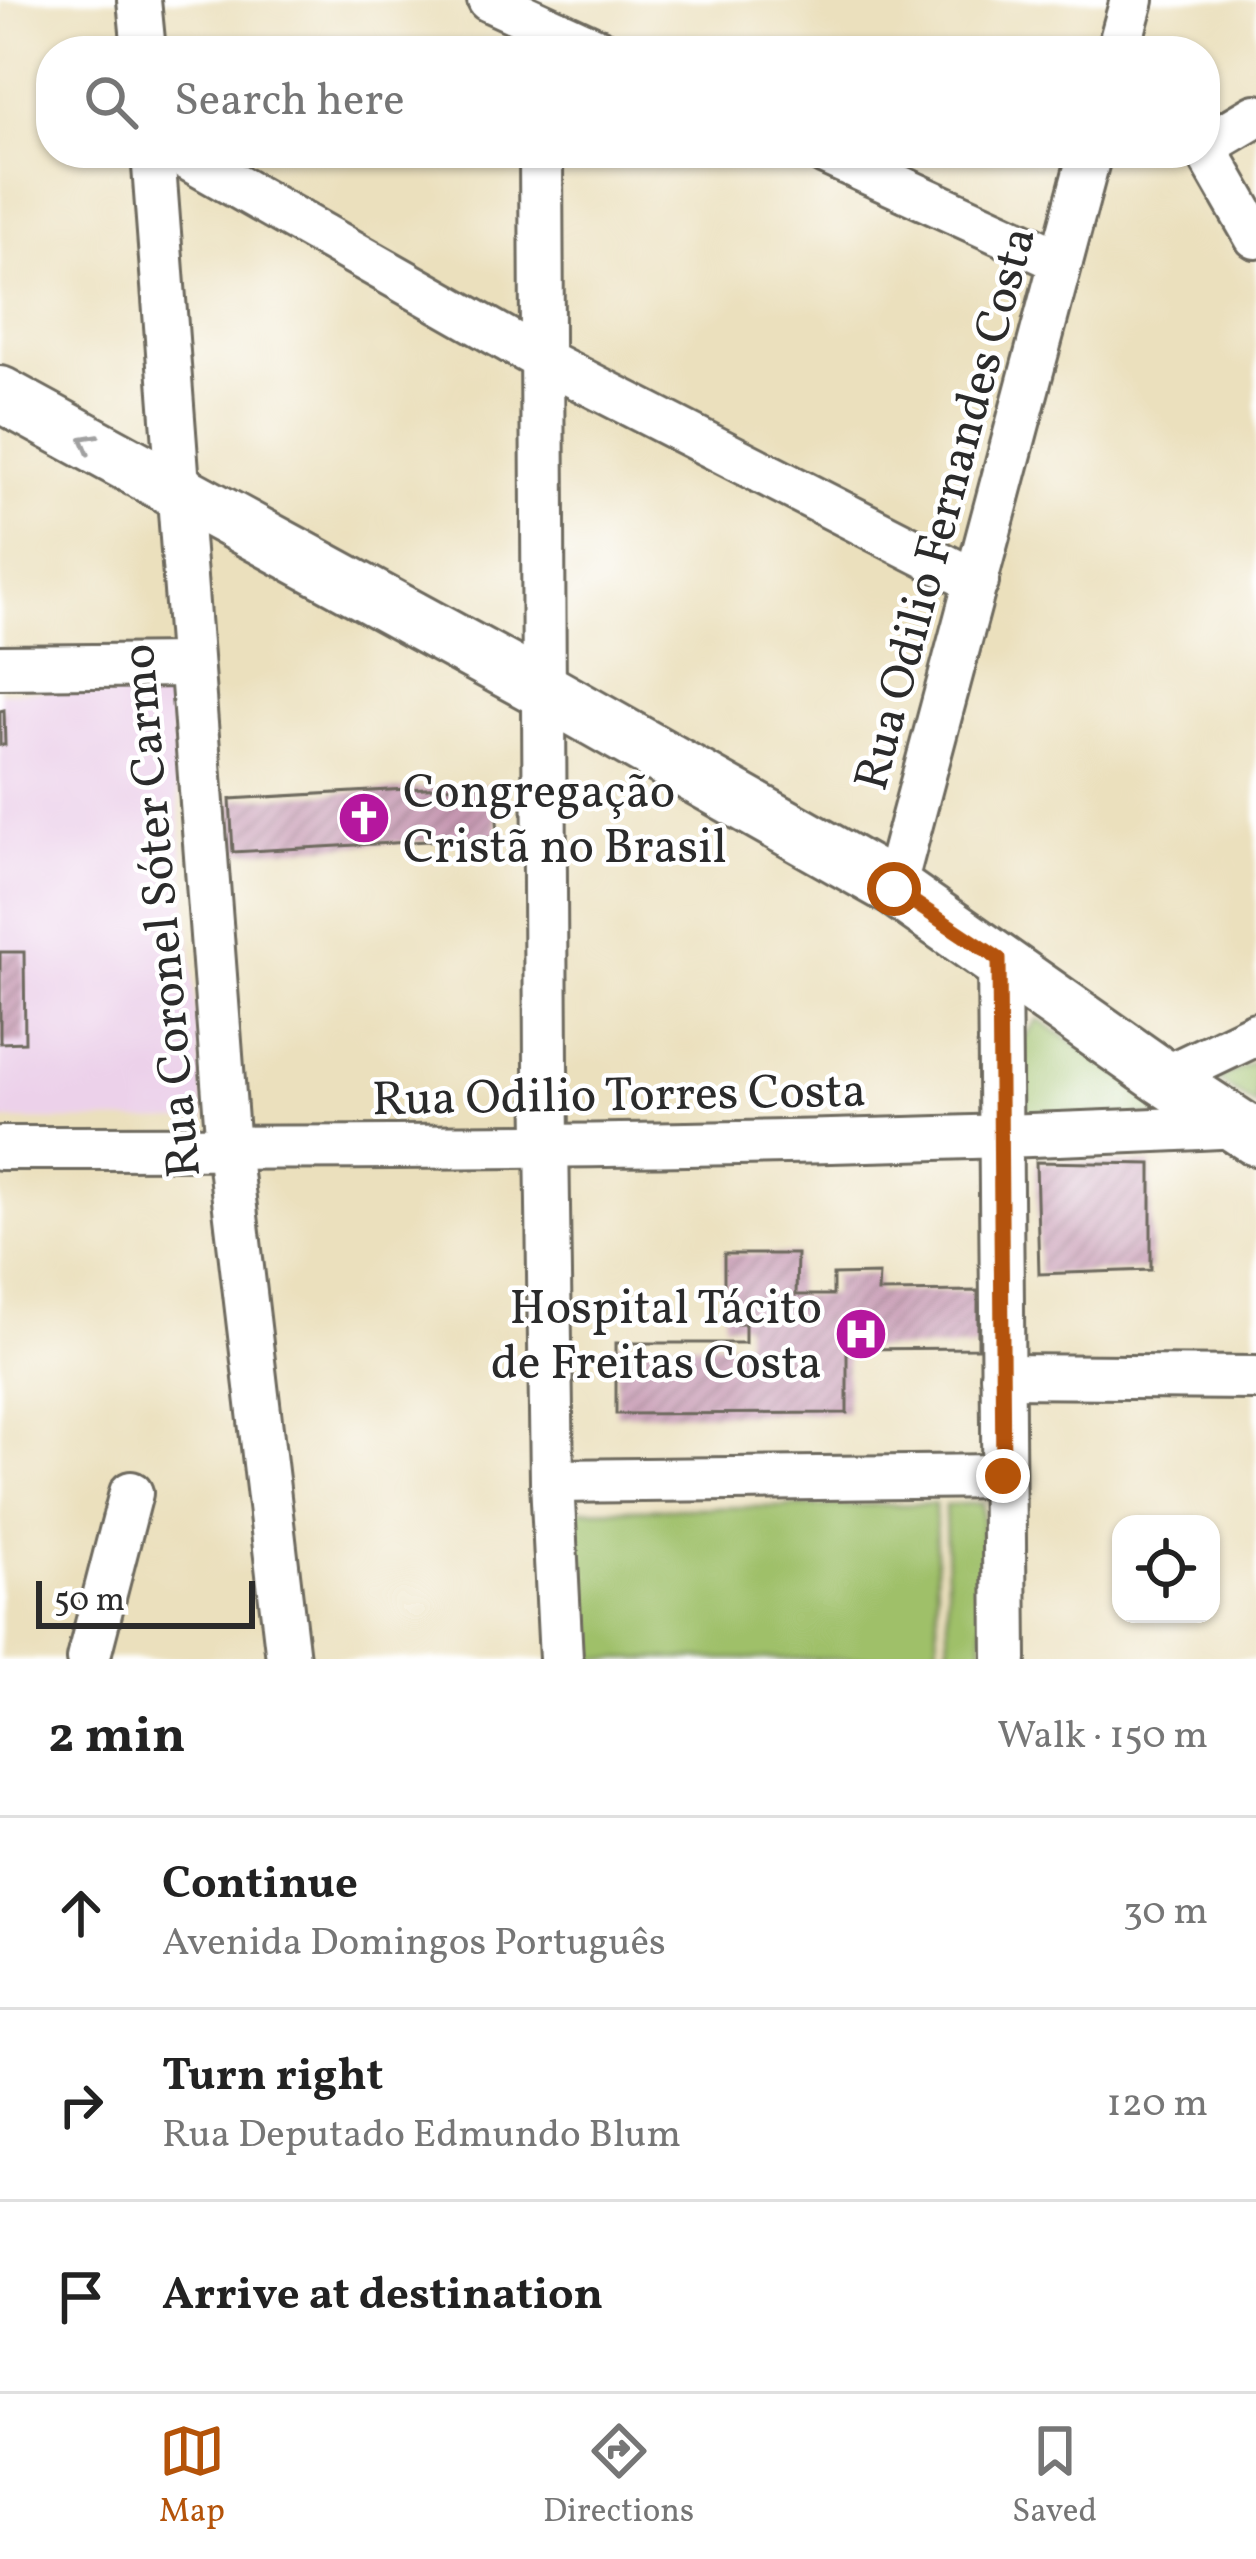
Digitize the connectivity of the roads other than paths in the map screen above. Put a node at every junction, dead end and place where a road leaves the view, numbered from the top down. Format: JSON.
{"nodes":[{"id":1,"x":139,"y":0,"type":"edge"},
{"id":2,"x":489,"y":0,"type":"edge"},
{"id":3,"x":1132,"y":0,"type":"edge"},
{"id":4,"x":540,"y":25,"type":"edge"},
{"id":5,"x":143,"y":36,"type":"edge"},
{"id":6,"x":1122,"y":36,"type":"edge"},
{"id":7,"x":1256,"y":116,"type":"edge"},
{"id":8,"x":1220,"y":138,"type":"edge"},
{"id":9,"x":154,"y":168,"type":"edge"},
{"id":10,"x":204,"y":168,"type":"edge"},
{"id":11,"x":541,"y":168,"type":"edge"},
{"id":12,"x":857,"y":168,"type":"edge"},
{"id":13,"x":1086,"y":168,"type":"edge"},
{"id":14,"x":1217,"y":168,"type":"edge"},
{"id":15,"x":1256,"y":237,"type":"edge"},
{"id":16,"x":1061,"y":261,"type":"junction"},
{"id":17,"x":541,"y":359,"type":"junction"},
{"id":18,"x":0,"y":394,"type":"edge"},
{"id":19,"x":176,"y":491,"type":"junction"},
{"id":20,"x":976,"y":582,"type":"junction"},
{"id":21,"x":189,"y":665,"type":"junction"},
{"id":22,"x":0,"y":667,"type":"edge"},
{"id":23,"x":545,"y":692,"type":"junction"},
{"id":24,"x":894,"y":889,"type":"junction"},
{"id":25,"x":999,"y":959,"type":"junction"},
{"id":26,"x":1256,"y":1034,"type":"edge"},
{"id":27,"x":1164,"y":1078,"type":"junction"},
{"id":28,"x":1248,"y":1132,"type":"edge"},
{"id":29,"x":1000,"y":1138,"type":"junction"},
{"id":30,"x":548,"y":1147,"type":"junction"},
{"id":31,"x":0,"y":1148,"type":"edge"},
{"id":32,"x":228,"y":1148,"type":"junction"},
{"id":33,"x":1003,"y":1376,"type":"junction"},
{"id":34,"x":1256,"y":1378,"type":"edge"},
{"id":35,"x":1003,"y":1476,"type":"junction"},
{"id":36,"x":552,"y":1481,"type":"junction"},
{"id":37,"x":131,"y":1493,"type":"dead end"},
{"id":38,"x":88,"y":1659,"type":"edge"},
{"id":39,"x":288,"y":1659,"type":"edge"},
{"id":40,"x":561,"y":1659,"type":"edge"},
{"id":41,"x":1005,"y":1659,"type":"edge"}],
"edges":[{"from":1,"to":5,"type":"street"},
{"from":2,"to":4,"type":"street"},
{"from":3,"to":6,"type":"street"},
{"from":7,"to":8,"type":"street"},
{"from":9,"to":19,"type":"street","name":"Rua Coronel Sóter Carmo"},
{"from":10,"to":17,"type":"street"},
{"from":11,"to":17,"type":"street"},
{"from":12,"to":16,"type":"street"},
{"from":13,"to":16,"type":"street","name":"Rua Odilio Fernandes Costa"},
{"from":14,"to":15,"type":"street"},
{"from":16,"to":20,"type":"street","name":"Rua Odilio Fernandes Costa"},
{"from":17,"to":20,"type":"street"},
{"from":17,"to":23,"type":"street"},
{"from":19,"to":18,"type":"main road","one_way":true},
{"from":19,"to":21,"type":"street","name":"Rua Coronel Sóter Carmo"},
{"from":19,"to":23,"type":"main road"},
{"from":20,"to":24,"type":"street","name":"Rua Odilio Fernandes Costa"},
{"from":21,"to":22,"type":"street"},
{"from":21,"to":32,"type":"street","name":"Rua Coronel Sóter Carmo"},
{"from":23,"to":24,"type":"main road"},
{"from":23,"to":30,"type":"street"},
{"from":24,"to":25,"type":"main road"},
{"from":25,"to":27,"type":"main road"},
{"from":25,"to":29,"type":"street"},
{"from":26,"to":27,"type":"street"},
{"from":27,"to":28,"type":"main road"},
{"from":28,"to":29,"type":"street","name":"Rua Odilio Torres Costa"},
{"from":29,"to":30,"type":"street","name":"Rua Odilio Torres Costa"},
{"from":29,"to":33,"type":"street"},
{"from":30,"to":32,"type":"street","name":"Rua Odilio Torres Costa"},
{"from":30,"to":36,"type":"street"},
{"from":31,"to":32,"type":"street","name":"Rua Odilio Torres Costa"},
{"from":32,"to":39,"type":"street","name":"Rua Coronel Sóter Carmo"},
{"from":33,"to":34,"type":"street"},
{"from":33,"to":35,"type":"street"},
{"from":35,"to":36,"type":"street"},
{"from":35,"to":41,"type":"street"},
{"from":36,"to":40,"type":"street"},
{"from":37,"to":38,"type":"street"}]}
